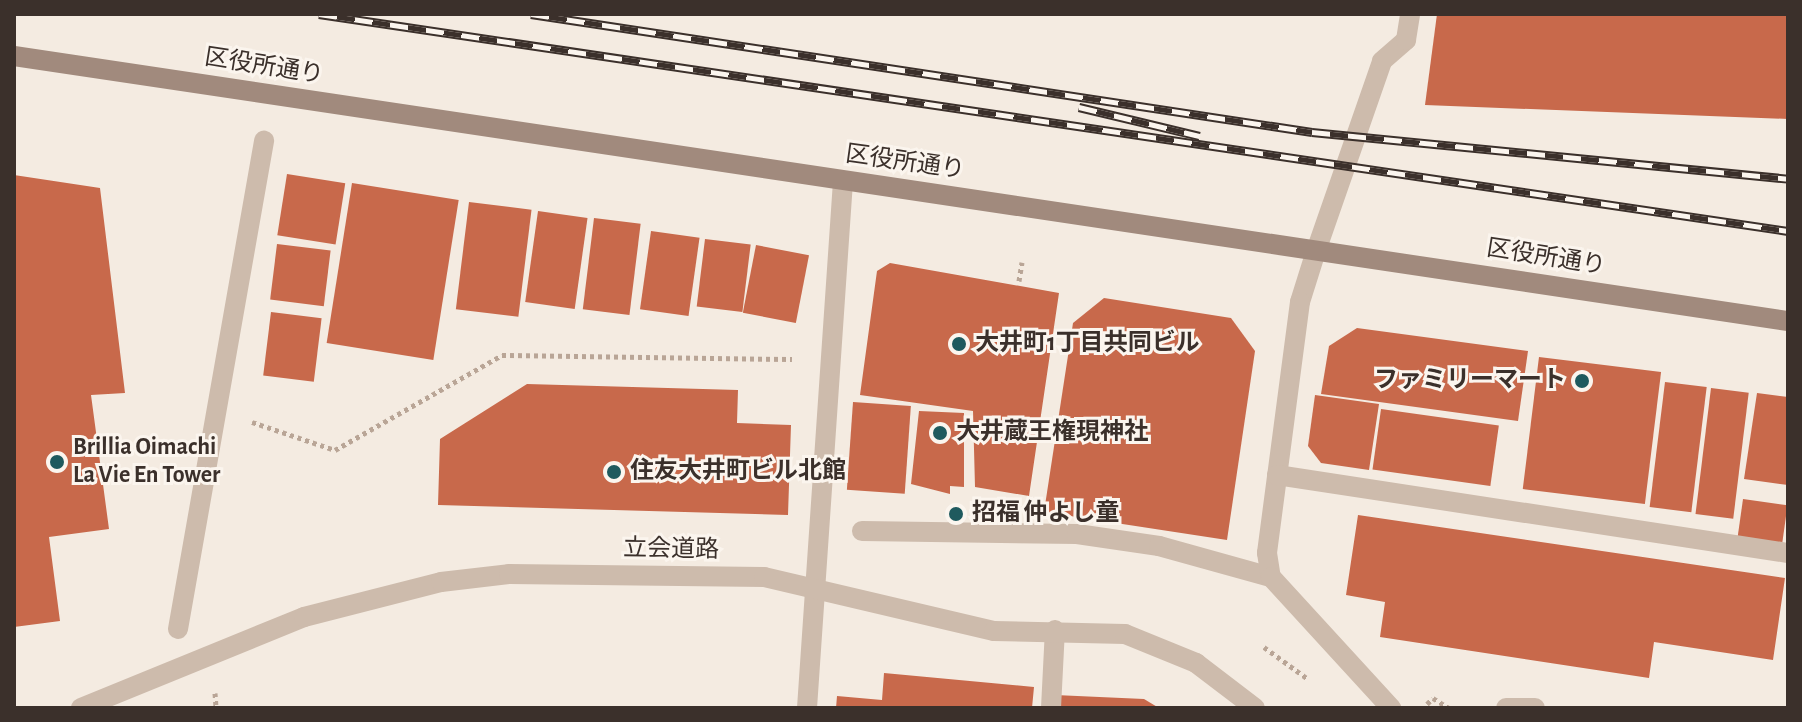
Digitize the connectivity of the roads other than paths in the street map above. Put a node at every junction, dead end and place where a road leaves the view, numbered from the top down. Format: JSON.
{"nodes":[{"id":1,"x":1410,"y":14,"type":"edge"},
{"id":2,"x":14,"y":56,"type":"edge"},
{"id":3,"x":264,"y":141,"type":"dead end"},
{"id":4,"x":843,"y":181,"type":"junction"},
{"id":5,"x":1316,"y":251,"type":"junction"},
{"id":6,"x":1788,"y":321,"type":"edge"},
{"id":7,"x":1277,"y":475,"type":"junction"},
{"id":8,"x":862,"y":531,"type":"dead end"},
{"id":9,"x":1788,"y":553,"type":"edge"},
{"id":10,"x":1271,"y":577,"type":"junction"},
{"id":11,"x":817,"y":589,"type":"junction"},
{"id":12,"x":178,"y":629,"type":"dead end"},
{"id":13,"x":1055,"y":630,"type":"junction"},
{"id":14,"x":81,"y":708,"type":"edge"},
{"id":15,"x":807,"y":708,"type":"edge"},
{"id":16,"x":1051,"y":708,"type":"edge"},
{"id":17,"x":1255,"y":708,"type":"edge"},
{"id":18,"x":1391,"y":708,"type":"edge"},
{"id":19,"x":1506,"y":708,"type":"edge"},
{"id":20,"x":1535,"y":708,"type":"edge"}],
"edges":[{"from":1,"to":5,"type":"street"},
{"from":2,"to":4,"type":"main road","name":"区役所通り"},
{"from":3,"to":12,"type":"street"},
{"from":4,"to":5,"type":"main road","name":"区役所通り"},
{"from":4,"to":11,"type":"street"},
{"from":5,"to":6,"type":"main road","name":"区役所通り"},
{"from":5,"to":7,"type":"street"},
{"from":7,"to":9,"type":"street"},
{"from":7,"to":10,"type":"street"},
{"from":8,"to":10,"type":"street"},
{"from":10,"to":18,"type":"street"},
{"from":11,"to":13,"type":"street","name":"立会道路"},
{"from":11,"to":14,"type":"street","name":"立会道路"},
{"from":11,"to":15,"type":"street"},
{"from":13,"to":16,"type":"street"},
{"from":13,"to":17,"type":"street","name":"立会道路"},
{"from":19,"to":20,"type":"street"}]}
